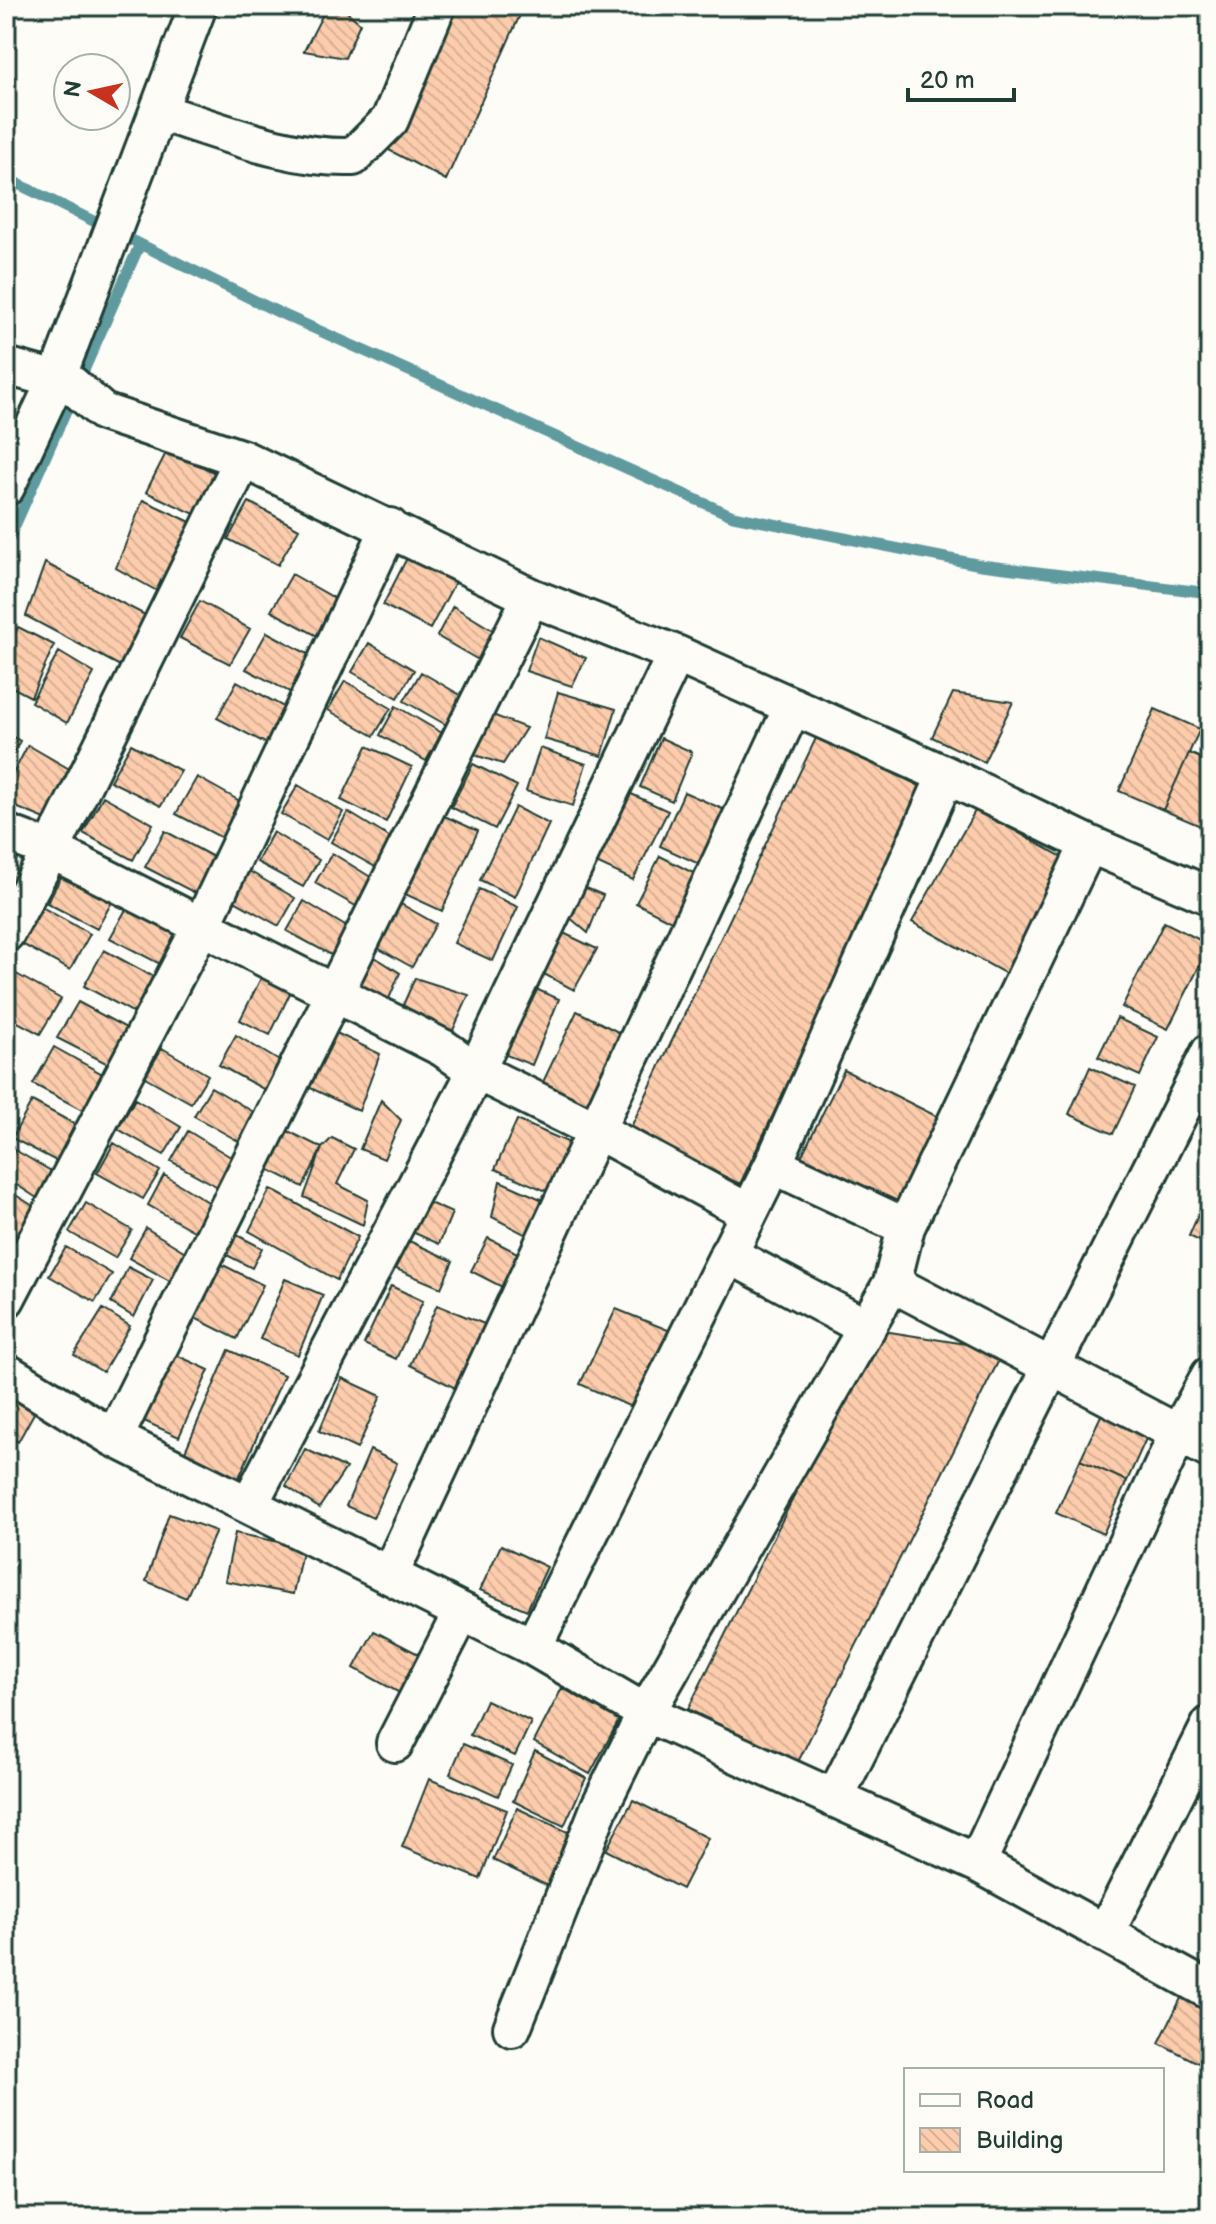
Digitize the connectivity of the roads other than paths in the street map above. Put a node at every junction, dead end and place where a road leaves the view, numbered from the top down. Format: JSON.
{"nodes":[{"id":1,"x":198,"y":6,"type":"edge"},
{"id":2,"x":437,"y":6,"type":"edge"},
{"id":3,"x":159,"y":112,"type":"junction"},
{"id":4,"x":6,"y":366,"type":"edge"},
{"id":5,"x":64,"y":381,"type":"junction"},
{"id":6,"x":243,"y":459,"type":"junction"},
{"id":7,"x":6,"y":487,"type":"edge"},
{"id":8,"x":390,"y":527,"type":"junction"},
{"id":9,"x":531,"y":597,"type":"junction"},
{"id":10,"x":676,"y":654,"type":"junction"},
{"id":11,"x":793,"y":706,"type":"junction"},
{"id":12,"x":946,"y":775,"type":"junction"},
{"id":13,"x":6,"y":833,"type":"edge"},
{"id":14,"x":1089,"y":844,"type":"junction"},
{"id":15,"x":51,"y":850,"type":"junction"},
{"id":16,"x":1210,"y":896,"type":"edge"},
{"id":17,"x":201,"y":927,"type":"junction"},
{"id":18,"x":6,"y":933,"type":"edge"},
{"id":19,"x":333,"y":995,"type":"junction"},
{"id":20,"x":1210,"y":1052,"type":"edge"},
{"id":21,"x":476,"y":1071,"type":"junction"},
{"id":22,"x":596,"y":1130,"type":"junction"},
{"id":23,"x":773,"y":1165,"type":"junction"},
{"id":24,"x":748,"y":1212,"type":"junction"},
{"id":25,"x":906,"y":1227,"type":"junction"},
{"id":26,"x":728,"y":1254,"type":"junction"},
{"id":27,"x":892,"y":1283,"type":"junction"},
{"id":28,"x":6,"y":1299,"type":"edge"},
{"id":29,"x":867,"y":1328,"type":"junction"},
{"id":30,"x":1053,"y":1368,"type":"junction"},
{"id":31,"x":6,"y":1372,"type":"edge"},
{"id":32,"x":1210,"y":1375,"type":"edge"},
{"id":33,"x":1178,"y":1434,"type":"junction"},
{"id":34,"x":114,"y":1438,"type":"junction"},
{"id":35,"x":1210,"y":1450,"type":"edge"},
{"id":36,"x":250,"y":1503,"type":"junction"},
{"id":37,"x":390,"y":1574,"type":"junction"},
{"id":38,"x":462,"y":1612,"type":"junction"},
{"id":39,"x":533,"y":1647,"type":"junction"},
{"id":40,"x":646,"y":1713,"type":"junction"},
{"id":41,"x":1210,"y":1725,"type":"edge"},
{"id":42,"x":395,"y":1743,"type":"dead end"},
{"id":43,"x":834,"y":1799,"type":"junction"},
{"id":44,"x":977,"y":1863,"type":"junction"},
{"id":45,"x":1105,"y":1934,"type":"junction"},
{"id":46,"x":1210,"y":1991,"type":"edge"},
{"id":47,"x":512,"y":2028,"type":"dead end"}],
"edges":[{"from":1,"to":3,"type":"street"},
{"from":2,"to":3,"type":"street"},
{"from":3,"to":5,"type":"street"},
{"from":4,"to":5,"type":"street"},
{"from":5,"to":6,"type":"street"},
{"from":5,"to":7,"type":"street"},
{"from":6,"to":8,"type":"street"},
{"from":6,"to":15,"type":"street"},
{"from":8,"to":9,"type":"street"},
{"from":8,"to":17,"type":"street"},
{"from":9,"to":10,"type":"street"},
{"from":9,"to":19,"type":"street"},
{"from":10,"to":11,"type":"street"},
{"from":10,"to":21,"type":"street"},
{"from":11,"to":12,"type":"street"},
{"from":11,"to":22,"type":"street"},
{"from":12,"to":14,"type":"street"},
{"from":12,"to":23,"type":"street"},
{"from":13,"to":15,"type":"street"},
{"from":14,"to":16,"type":"street"},
{"from":14,"to":25,"type":"street"},
{"from":15,"to":17,"type":"street"},
{"from":15,"to":18,"type":"street"},
{"from":17,"to":19,"type":"street"},
{"from":17,"to":28,"type":"street"},
{"from":19,"to":21,"type":"street"},
{"from":19,"to":34,"type":"street"},
{"from":20,"to":30,"type":"street"},
{"from":21,"to":22,"type":"street"},
{"from":21,"to":36,"type":"street"},
{"from":22,"to":24,"type":"street"},
{"from":22,"to":37,"type":"street"},
{"from":23,"to":24,"type":"street"},
{"from":23,"to":25,"type":"street"},
{"from":24,"to":26,"type":"street"},
{"from":25,"to":27,"type":"street"},
{"from":26,"to":29,"type":"street"},
{"from":26,"to":39,"type":"street"},
{"from":27,"to":29,"type":"street"},
{"from":27,"to":30,"type":"street"},
{"from":29,"to":40,"type":"street"},
{"from":30,"to":33,"type":"street"},
{"from":30,"to":43,"type":"street"},
{"from":31,"to":34,"type":"street"},
{"from":32,"to":33,"type":"street"},
{"from":33,"to":35,"type":"street"},
{"from":33,"to":44,"type":"street"},
{"from":34,"to":36,"type":"street"},
{"from":36,"to":37,"type":"street"},
{"from":37,"to":38,"type":"street"},
{"from":38,"to":39,"type":"street"},
{"from":38,"to":42,"type":"street"},
{"from":39,"to":40,"type":"street"},
{"from":40,"to":43,"type":"street"},
{"from":40,"to":47,"type":"street"},
{"from":41,"to":45,"type":"street"},
{"from":43,"to":44,"type":"street"},
{"from":44,"to":45,"type":"street"},
{"from":45,"to":46,"type":"street"}]}
